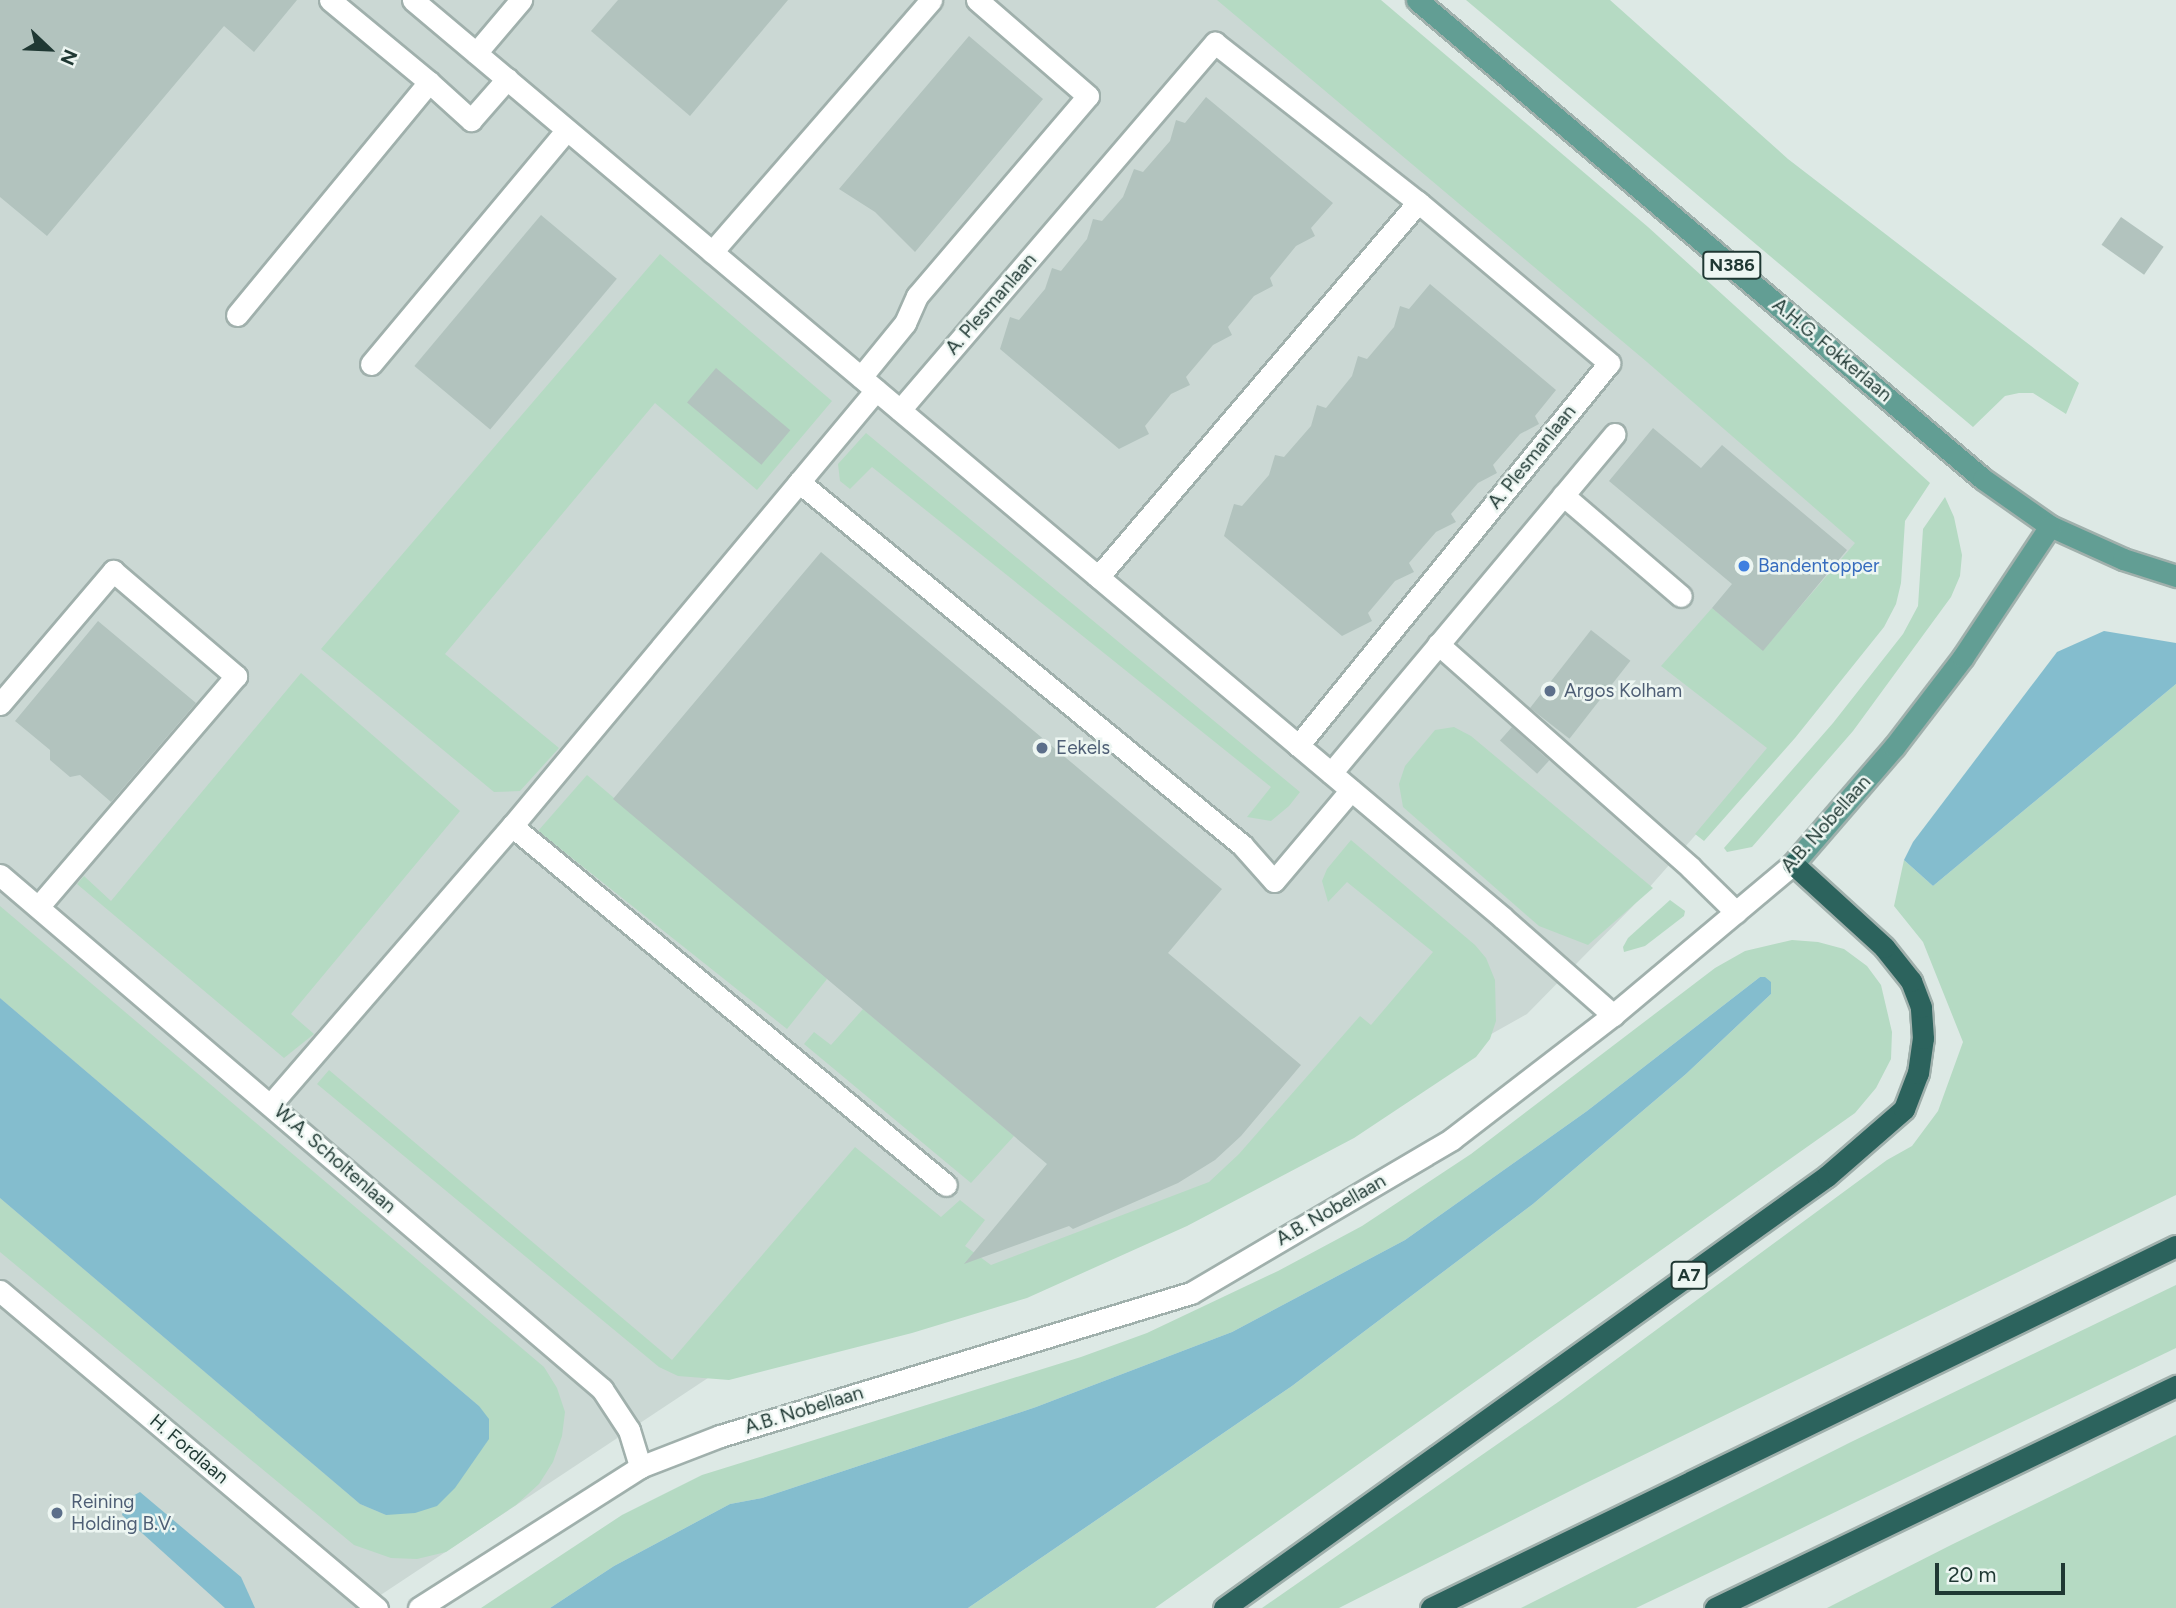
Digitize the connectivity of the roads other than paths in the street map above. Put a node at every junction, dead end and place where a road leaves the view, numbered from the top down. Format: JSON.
{"nodes":[{"id":1,"x":330,"y":0,"type":"edge"},
{"id":2,"x":413,"y":0,"type":"edge"},
{"id":3,"x":521,"y":0,"type":"edge"},
{"id":4,"x":931,"y":0,"type":"edge"},
{"id":5,"x":977,"y":0,"type":"edge"},
{"id":6,"x":1417,"y":0,"type":"edge"},
{"id":7,"x":476,"y":53,"type":"junction"},
{"id":8,"x":507,"y":79,"type":"junction"},
{"id":9,"x":429,"y":82,"type":"junction"},
{"id":10,"x":566,"y":130,"type":"junction"},
{"id":11,"x":1418,"y":202,"type":"junction"},
{"id":12,"x":712,"y":252,"type":"junction"},
{"id":13,"x":237,"y":315,"type":"dead end"},
{"id":14,"x":371,"y":363,"type":"dead end"},
{"id":15,"x":868,"y":384,"type":"junction"},
{"id":16,"x":900,"y":410,"type":"junction"},
{"id":17,"x":1614,"y":434,"type":"dead end"},
{"id":18,"x":799,"y":482,"type":"junction"},
{"id":19,"x":1563,"y":495,"type":"junction"},
{"id":20,"x":2050,"y":526,"type":"junction"},
{"id":21,"x":2176,"y":576,"type":"edge"},
{"id":22,"x":1098,"y":577,"type":"junction"},
{"id":23,"x":1681,"y":596,"type":"dead end"},
{"id":24,"x":1438,"y":644,"type":"junction"},
{"id":25,"x":0,"y":704,"type":"edge"},
{"id":26,"x":1298,"y":746,"type":"junction"},
{"id":27,"x":1331,"y":773,"type":"junction"},
{"id":28,"x":1351,"y":790,"type":"junction"},
{"id":29,"x":512,"y":826,"type":"junction"},
{"id":30,"x":1793,"y":864,"type":"junction"},
{"id":31,"x":0,"y":875,"type":"edge"},
{"id":32,"x":38,"y":907,"type":"junction"},
{"id":33,"x":1736,"y":912,"type":"junction"},
{"id":34,"x":1613,"y":1015,"type":"junction"},
{"id":35,"x":271,"y":1104,"type":"junction"},
{"id":36,"x":946,"y":1185,"type":"dead end"},
{"id":37,"x":2176,"y":1246,"type":"edge"},
{"id":38,"x":0,"y":1291,"type":"edge"},
{"id":39,"x":2176,"y":1386,"type":"edge"},
{"id":40,"x":640,"y":1467,"type":"junction"},
{"id":41,"x":377,"y":1608,"type":"edge"},
{"id":42,"x":419,"y":1608,"type":"edge"},
{"id":43,"x":1224,"y":1608,"type":"edge"},
{"id":44,"x":1431,"y":1608,"type":"edge"},
{"id":45,"x":1715,"y":1608,"type":"edge"}],
"edges":[{"from":1,"to":9,"type":"street"},
{"from":2,"to":7,"type":"street"},
{"from":3,"to":7,"type":"street"},
{"from":4,"to":12,"type":"street"},
{"from":5,"to":15,"type":"street"},
{"from":6,"to":20,"type":"main road","name":"A.H.G. Fokkerlaan","number":"N386"},
{"from":7,"to":8,"type":"street"},
{"from":8,"to":9,"type":"street"},
{"from":8,"to":10,"type":"street"},
{"from":9,"to":13,"type":"street"},
{"from":10,"to":12,"type":"street"},
{"from":10,"to":14,"type":"street"},
{"from":11,"to":16,"type":"street","name":"A. Plesmanlaan"},
{"from":11,"to":22,"type":"street"},
{"from":11,"to":26,"type":"street","name":"A. Plesmanlaan"},
{"from":12,"to":15,"type":"street"},
{"from":15,"to":16,"type":"street"},
{"from":15,"to":18,"type":"street"},
{"from":16,"to":22,"type":"street"},
{"from":17,"to":19,"type":"street"},
{"from":18,"to":28,"type":"street"},
{"from":18,"to":29,"type":"street"},
{"from":19,"to":23,"type":"street"},
{"from":19,"to":24,"type":"street"},
{"from":20,"to":21,"type":"main road","name":"A.H.G. Fokkerlaan","number":"N386"},
{"from":20,"to":30,"type":"main road","name":"A.B. Nobellaan"},
{"from":22,"to":26,"type":"street"},
{"from":24,"to":27,"type":"street"},
{"from":24,"to":33,"type":"street"},
{"from":25,"to":32,"type":"street"},
{"from":26,"to":27,"type":"street"},
{"from":27,"to":28,"type":"street"},
{"from":28,"to":34,"type":"street"},
{"from":29,"to":35,"type":"street"},
{"from":29,"to":36,"type":"street"},
{"from":30,"to":33,"type":"street","name":"A.B. Nobellaan"},
{"from":30,"to":43,"type":"highway","number":"A7"},
{"from":31,"to":32,"type":"street","name":"W.A. Scholtenlaan"},
{"from":32,"to":35,"type":"street","name":"W.A. Scholtenlaan"},
{"from":33,"to":34,"type":"street","name":"A.B. Nobellaan"},
{"from":34,"to":40,"type":"street","name":"A.B. Nobellaan"},
{"from":35,"to":40,"type":"street","name":"W.A. Scholtenlaan"},
{"from":37,"to":44,"type":"highway"},
{"from":38,"to":41,"type":"street","name":"H. Fordlaan"},
{"from":39,"to":45,"type":"highway"},
{"from":40,"to":42,"type":"street","name":"A.B. Nobellaan"}]}
